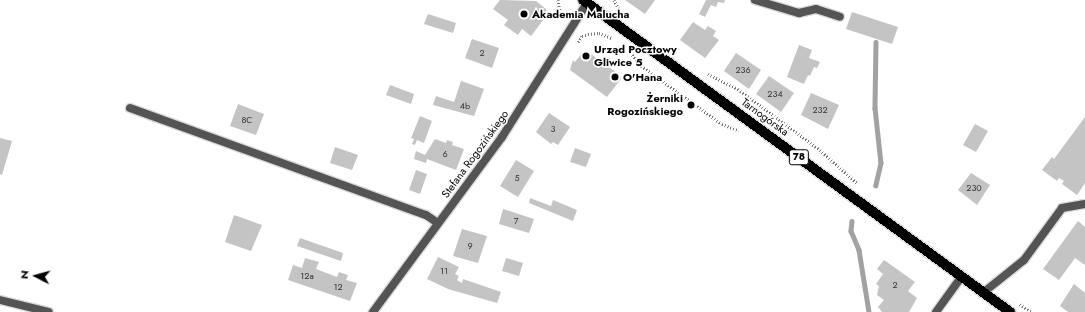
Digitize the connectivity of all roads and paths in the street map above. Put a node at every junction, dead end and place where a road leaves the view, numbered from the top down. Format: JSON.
{"nodes":[{"id":1,"x":558,"y":0,"type":"edge"},
{"id":2,"x":614,"y":0,"type":"edge"},
{"id":3,"x":755,"y":0,"type":"edge"},
{"id":4,"x":585,"y":2,"type":"edge"},
{"id":5,"x":622,"y":12,"type":"dead end"},
{"id":6,"x":840,"y":17,"type":"dead end"},
{"id":7,"x":562,"y":22,"type":"dead end"},
{"id":8,"x":617,"y":40,"type":"dead end"},
{"id":9,"x":625,"y":45,"type":"dead end"},
{"id":10,"x":574,"y":47,"type":"dead end"},
{"id":11,"x":703,"y":72,"type":"dead end"},
{"id":12,"x":130,"y":108,"type":"dead end"},
{"id":13,"x":744,"y":133,"type":"dead end"},
{"id":14,"x":820,"y":150,"type":"dead end"},
{"id":15,"x":1085,"y":204,"type":"edge"},
{"id":16,"x":438,"y":223,"type":"junction"},
{"id":17,"x":962,"y":276,"type":"junction"},
{"id":18,"x":984,"y":292,"type":"junction"},
{"id":19,"x":0,"y":300,"type":"edge"},
{"id":20,"x":49,"y":312,"type":"edge"},
{"id":21,"x":373,"y":312,"type":"edge"},
{"id":22,"x":936,"y":312,"type":"edge"},
{"id":23,"x":1010,"y":312,"type":"edge"}],
"edges":[{"from":1,"to":7,"type":"path"},
{"from":2,"to":5,"type":"path"},
{"from":3,"to":6,"type":"street"},
{"from":4,"to":16,"type":"street","name":"Stefana Rogozińskiego"},
{"from":4,"to":17,"type":"main road","name":"Tarnogórska","number":"78"},
{"from":8,"to":10,"type":"path"},
{"from":9,"to":13,"type":"path"},
{"from":11,"to":14,"type":"path"},
{"from":12,"to":16,"type":"street"},
{"from":15,"to":18,"type":"street"},
{"from":16,"to":21,"type":"street","name":"Stefana Rogozińskiego"},
{"from":17,"to":18,"type":"main road","name":"Tarnogórska","number":"78"},
{"from":17,"to":22,"type":"street"},
{"from":18,"to":23,"type":"main road","name":"Tarnogórska","number":"78"},
{"from":19,"to":20,"type":"street"}]}
